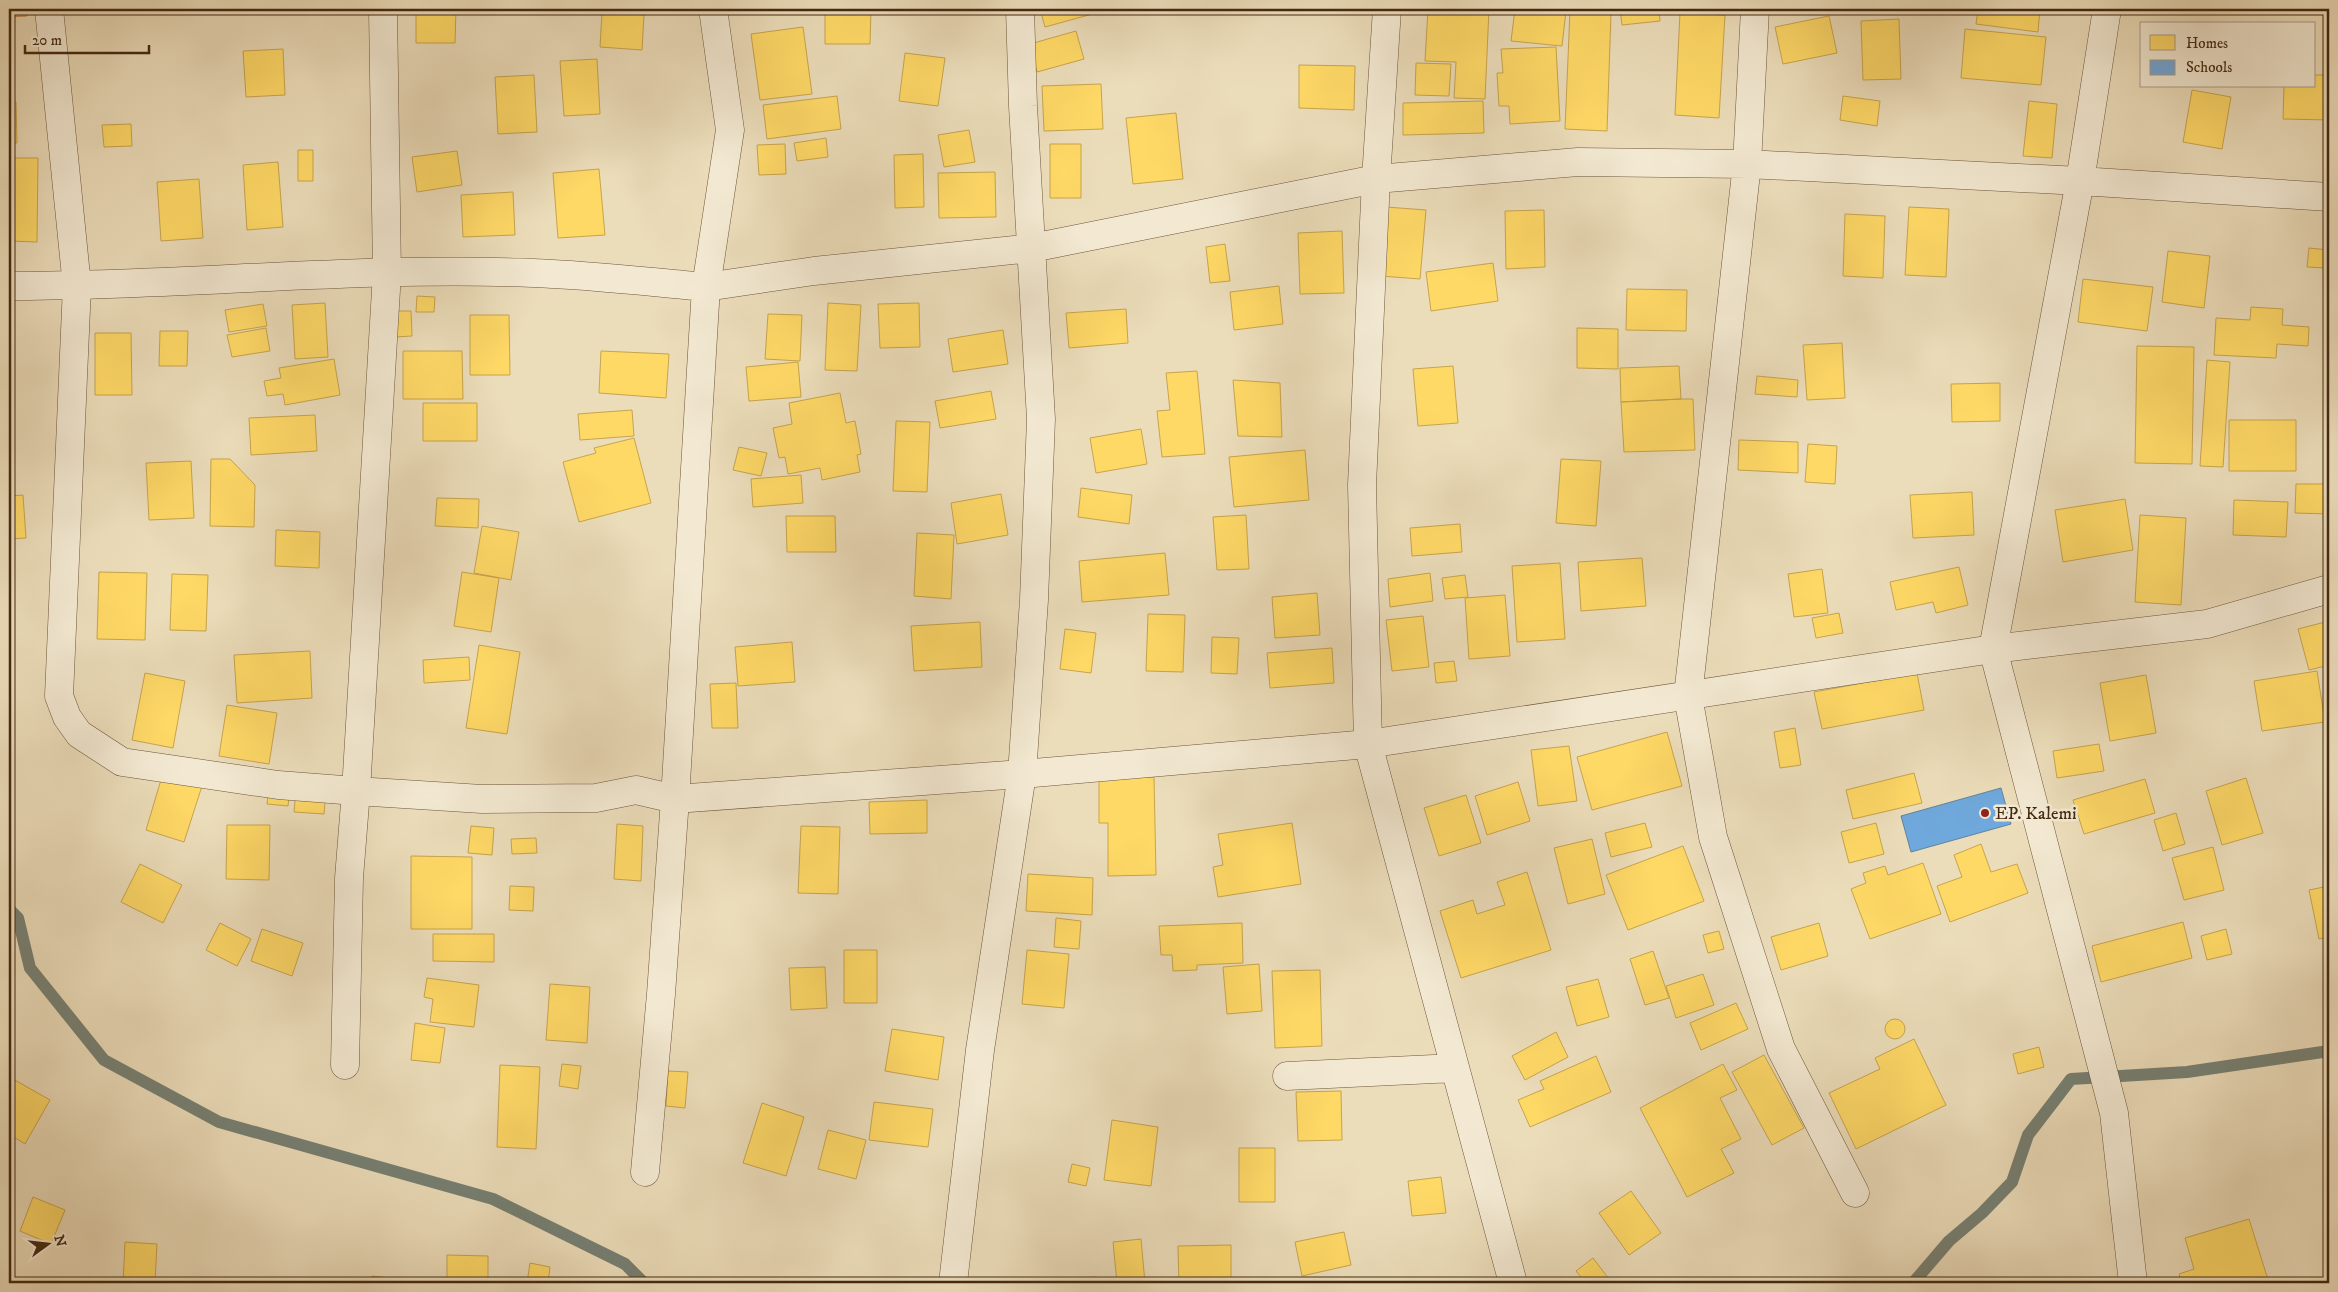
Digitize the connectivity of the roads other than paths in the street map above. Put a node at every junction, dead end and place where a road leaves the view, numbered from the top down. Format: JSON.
{"nodes":[{"id":1,"x":49,"y":9,"type":"edge"},
{"id":2,"x":383,"y":9,"type":"edge"},
{"id":3,"x":713,"y":9,"type":"edge"},
{"id":4,"x":1020,"y":9,"type":"edge"},
{"id":5,"x":1387,"y":9,"type":"edge"},
{"id":6,"x":1755,"y":9,"type":"edge"},
{"id":7,"x":2107,"y":9,"type":"edge"},
{"id":8,"x":1748,"y":164,"type":"junction"},
{"id":9,"x":1376,"y":180,"type":"junction"},
{"id":10,"x":2080,"y":181,"type":"junction"},
{"id":11,"x":2329,"y":197,"type":"edge"},
{"id":12,"x":1032,"y":248,"type":"junction"},
{"id":13,"x":387,"y":273,"type":"junction"},
{"id":14,"x":9,"y":286,"type":"edge"},
{"id":15,"x":76,"y":286,"type":"junction"},
{"id":16,"x":706,"y":287,"type":"junction"},
{"id":17,"x":2329,"y":588,"type":"edge"},
{"id":18,"x":1993,"y":649,"type":"junction"},
{"id":19,"x":1688,"y":696,"type":"junction"},
{"id":20,"x":1368,"y":744,"type":"junction"},
{"id":21,"x":1022,"y":774,"type":"junction"},
{"id":22,"x":356,"y":791,"type":"junction"},
{"id":23,"x":675,"y":799,"type":"junction"},
{"id":24,"x":345,"y":1065,"type":"dead end"},
{"id":25,"x":1456,"y":1068,"type":"junction"},
{"id":26,"x":1287,"y":1076,"type":"dead end"},
{"id":27,"x":645,"y":1172,"type":"dead end"},
{"id":28,"x":1856,"y":1193,"type":"dead end"},
{"id":29,"x":952,"y":1283,"type":"edge"},
{"id":30,"x":1513,"y":1283,"type":"edge"},
{"id":31,"x":2133,"y":1283,"type":"edge"}],
"edges":[{"from":1,"to":15,"type":"street"},
{"from":2,"to":13,"type":"street"},
{"from":3,"to":16,"type":"street"},
{"from":4,"to":12,"type":"street"},
{"from":5,"to":9,"type":"street"},
{"from":6,"to":8,"type":"street"},
{"from":7,"to":10,"type":"street"},
{"from":8,"to":9,"type":"street"},
{"from":8,"to":10,"type":"street"},
{"from":8,"to":19,"type":"street"},
{"from":9,"to":12,"type":"street"},
{"from":9,"to":20,"type":"street"},
{"from":10,"to":11,"type":"street"},
{"from":10,"to":18,"type":"street"},
{"from":12,"to":16,"type":"street"},
{"from":12,"to":21,"type":"street"},
{"from":13,"to":15,"type":"street"},
{"from":13,"to":16,"type":"street"},
{"from":13,"to":22,"type":"street"},
{"from":14,"to":15,"type":"street"},
{"from":15,"to":22,"type":"street"},
{"from":16,"to":23,"type":"street"},
{"from":17,"to":18,"type":"street"},
{"from":18,"to":19,"type":"street"},
{"from":18,"to":31,"type":"street"},
{"from":19,"to":20,"type":"street"},
{"from":19,"to":28,"type":"street"},
{"from":20,"to":21,"type":"street"},
{"from":20,"to":25,"type":"street"},
{"from":21,"to":23,"type":"street"},
{"from":21,"to":29,"type":"street"},
{"from":22,"to":23,"type":"street"},
{"from":22,"to":24,"type":"street"},
{"from":23,"to":27,"type":"street"},
{"from":25,"to":26,"type":"street"},
{"from":25,"to":30,"type":"street"}]}
